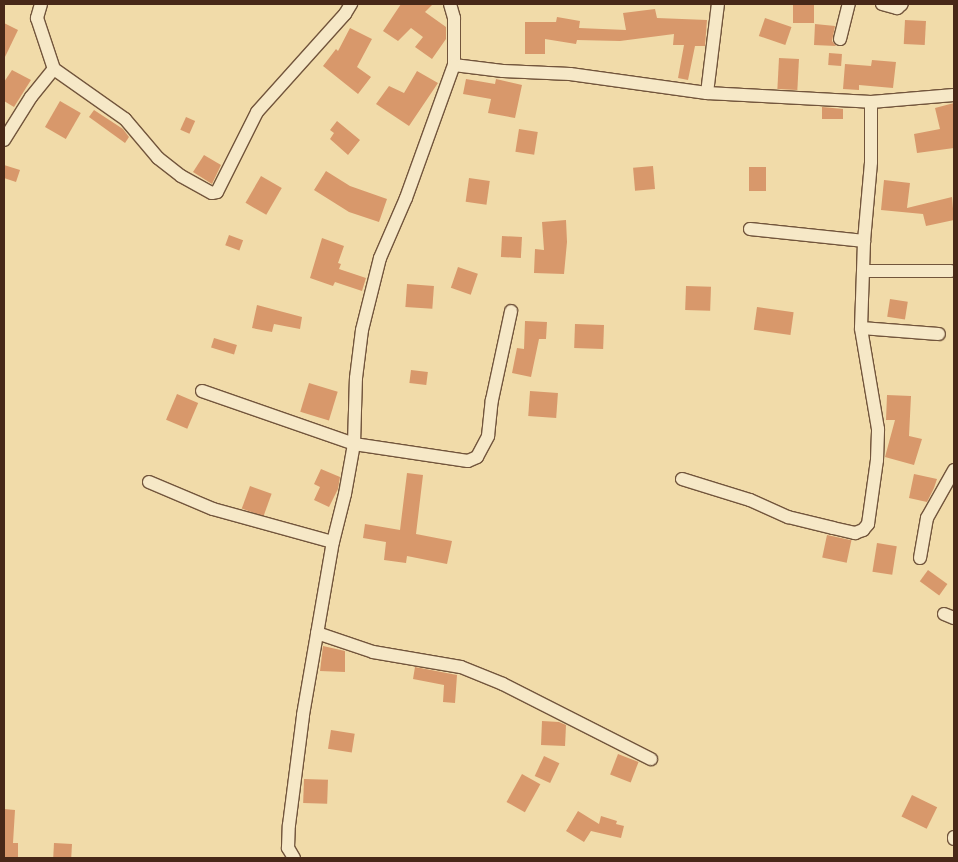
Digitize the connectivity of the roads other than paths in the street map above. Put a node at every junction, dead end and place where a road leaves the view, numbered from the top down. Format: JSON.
{"nodes":[{"id":1,"x":41,"y":4,"type":"edge"},
{"id":2,"x":351,"y":4,"type":"edge"},
{"id":3,"x":450,"y":4,"type":"edge"},
{"id":4,"x":718,"y":4,"type":"edge"},
{"id":5,"x":849,"y":4,"type":"edge"},
{"id":6,"x":882,"y":4,"type":"edge"},
{"id":7,"x":902,"y":4,"type":"edge"},
{"id":8,"x":840,"y":38,"type":"dead end"},
{"id":9,"x":454,"y":65,"type":"junction"},
{"id":10,"x":54,"y":69,"type":"junction"},
{"id":11,"x":707,"y":93,"type":"junction"},
{"id":12,"x":954,"y":95,"type":"edge"},
{"id":13,"x":871,"y":102,"type":"junction"},
{"id":14,"x":4,"y":140,"type":"edge"},
{"id":15,"x":750,"y":229,"type":"dead end"},
{"id":16,"x":864,"y":241,"type":"junction"},
{"id":17,"x":864,"y":271,"type":"junction"},
{"id":18,"x":951,"y":272,"type":"dead end"},
{"id":19,"x":511,"y":311,"type":"dead end"},
{"id":20,"x":861,"y":328,"type":"junction"},
{"id":21,"x":939,"y":334,"type":"dead end"},
{"id":22,"x":202,"y":391,"type":"dead end"},
{"id":23,"x":354,"y":444,"type":"junction"},
{"id":24,"x":954,"y":470,"type":"edge"},
{"id":25,"x":682,"y":479,"type":"dead end"},
{"id":26,"x":149,"y":482,"type":"dead end"},
{"id":27,"x":333,"y":542,"type":"junction"},
{"id":28,"x":920,"y":558,"type":"dead end"},
{"id":29,"x":317,"y":633,"type":"junction"},
{"id":30,"x":651,"y":759,"type":"dead end"},
{"id":31,"x":294,"y":858,"type":"edge"}],
"edges":[{"from":1,"to":10,"type":"street"},
{"from":2,"to":10,"type":"street"},
{"from":3,"to":9,"type":"street"},
{"from":4,"to":11,"type":"street"},
{"from":5,"to":8,"type":"street"},
{"from":6,"to":7,"type":"street"},
{"from":9,"to":11,"type":"street"},
{"from":9,"to":23,"type":"street"},
{"from":10,"to":14,"type":"street"},
{"from":11,"to":13,"type":"street"},
{"from":12,"to":13,"type":"street"},
{"from":13,"to":16,"type":"street"},
{"from":15,"to":16,"type":"street"},
{"from":16,"to":17,"type":"street"},
{"from":17,"to":18,"type":"street"},
{"from":17,"to":20,"type":"street"},
{"from":19,"to":23,"type":"street"},
{"from":20,"to":21,"type":"street"},
{"from":20,"to":25,"type":"street"},
{"from":22,"to":23,"type":"street"},
{"from":23,"to":27,"type":"street"},
{"from":24,"to":28,"type":"street"},
{"from":26,"to":27,"type":"street"},
{"from":27,"to":29,"type":"street"},
{"from":29,"to":30,"type":"street"},
{"from":29,"to":31,"type":"street"}]}
